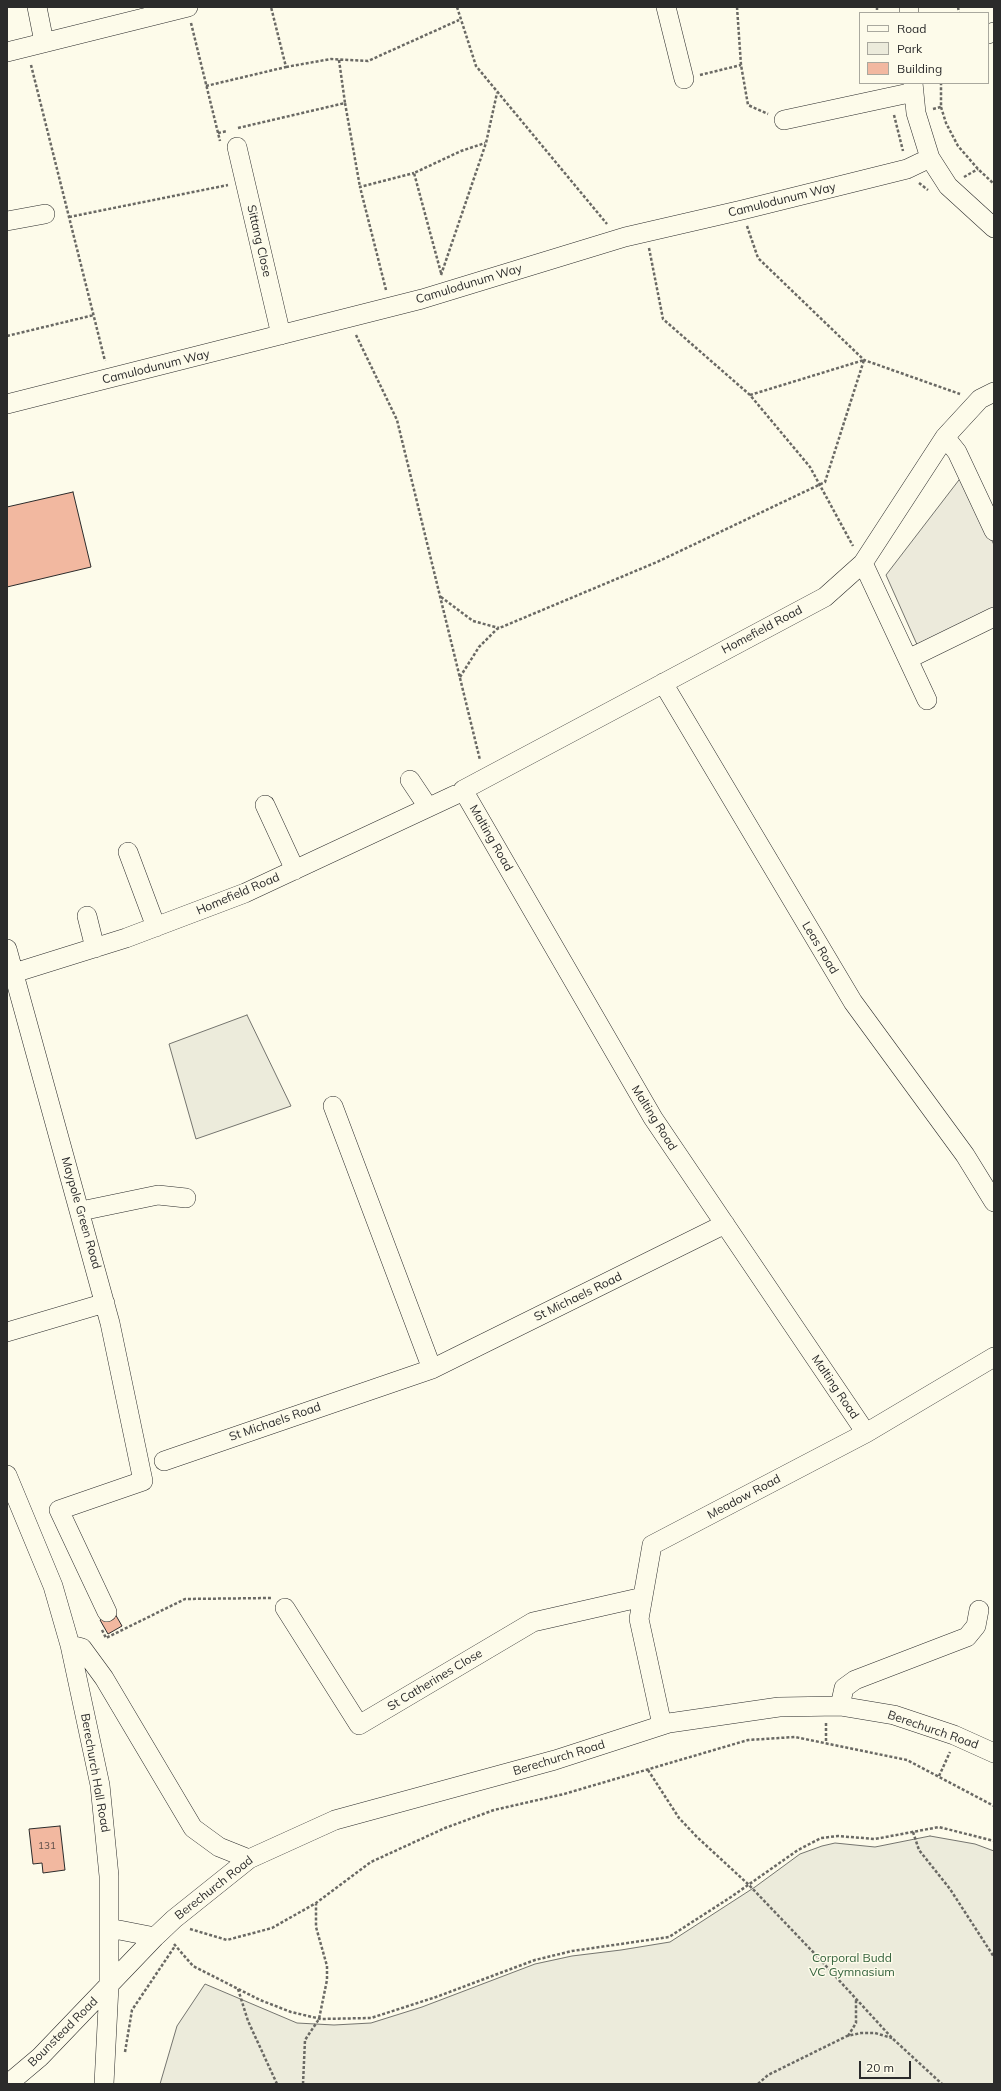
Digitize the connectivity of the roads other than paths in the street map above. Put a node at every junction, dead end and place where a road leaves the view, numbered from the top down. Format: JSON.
{"nodes":[{"id":1,"x":37,"y":7,"type":"edge"},
{"id":2,"x":188,"y":7,"type":"edge"},
{"id":3,"x":666,"y":7,"type":"edge"},
{"id":4,"x":36,"y":44,"type":"junction"},
{"id":5,"x":7,"y":52,"type":"edge"},
{"id":6,"x":684,"y":79,"type":"road end"},
{"id":7,"x":913,"y":88,"type":"edge"},
{"id":8,"x":784,"y":120,"type":"road end"},
{"id":9,"x":237,"y":147,"type":"road end"},
{"id":10,"x":930,"y":158,"type":"junction"},
{"id":11,"x":46,"y":214,"type":"dead end"},
{"id":12,"x":7,"y":221,"type":"edge"},
{"id":13,"x":994,"y":228,"type":"edge"},
{"id":14,"x":281,"y":335,"type":"junction"},
{"id":15,"x":994,"y":392,"type":"edge"},
{"id":16,"x":7,"y":404,"type":"edge"},
{"id":17,"x":944,"y":437,"type":"junction"},
{"id":18,"x":994,"y":530,"type":"edge"},
{"id":19,"x":863,"y":563,"type":"junction"},
{"id":20,"x":994,"y":617,"type":"edge"},
{"id":21,"x":908,"y":659,"type":"junction"},
{"id":22,"x":663,"y":683,"type":"junction"},
{"id":23,"x":927,"y":700,"type":"dead end"},
{"id":24,"x":410,"y":780,"type":"dead end"},
{"id":25,"x":459,"y":792,"type":"junction"},
{"id":26,"x":265,"y":805,"type":"dead end"},
{"id":27,"x":428,"y":807,"type":"junction"},
{"id":28,"x":128,"y":852,"type":"dead end"},
{"id":29,"x":295,"y":870,"type":"junction"},
{"id":30,"x":87,"y":916,"type":"dead end"},
{"id":31,"x":156,"y":927,"type":"junction"},
{"id":32,"x":95,"y":948,"type":"junction"},
{"id":33,"x":7,"y":949,"type":"edge"},
{"id":34,"x":14,"y":973,"type":"junction"},
{"id":35,"x":333,"y":1106,"type":"dead end"},
{"id":36,"x":186,"y":1198,"type":"dead end"},
{"id":37,"x":994,"y":1202,"type":"edge"},
{"id":38,"x":81,"y":1211,"type":"junction"},
{"id":39,"x":725,"y":1224,"type":"junction"},
{"id":40,"x":105,"y":1303,"type":"junction"},
{"id":41,"x":7,"y":1332,"type":"edge"},
{"id":42,"x":994,"y":1357,"type":"edge"},
{"id":43,"x":432,"y":1369,"type":"junction"},
{"id":44,"x":866,"y":1432,"type":"junction"},
{"id":45,"x":164,"y":1461,"type":"dead end"},
{"id":46,"x":7,"y":1475,"type":"edge"},
{"id":47,"x":643,"y":1597,"type":"junction"},
{"id":48,"x":285,"y":1608,"type":"road end"},
{"id":49,"x":979,"y":1610,"type":"dead end"},
{"id":50,"x":107,"y":1612,"type":"road end"},
{"id":51,"x":70,"y":1646,"type":"junction"},
{"id":52,"x":840,"y":1706,"type":"junction"},
{"id":53,"x":662,"y":1725,"type":"junction"},
{"id":54,"x":994,"y":1752,"type":"edge"},
{"id":55,"x":249,"y":1860,"type":"junction"},
{"id":56,"x":109,"y":1928,"type":"junction"},
{"id":57,"x":165,"y":1928,"type":"junction"},
{"id":58,"x":109,"y":1986,"type":"junction"},
{"id":59,"x":17,"y":2082,"type":"edge"},
{"id":60,"x":104,"y":2084,"type":"edge"}],
"edges":[{"from":1,"to":4,"type":"street"},
{"from":2,"to":4,"type":"street"},
{"from":3,"to":6,"type":"street"},
{"from":4,"to":5,"type":"street"},
{"from":7,"to":8,"type":"street"},
{"from":7,"to":10,"type":"street"},
{"from":9,"to":14,"type":"street","name":"Sittang Close"},
{"from":10,"to":13,"type":"street"},
{"from":10,"to":14,"type":"street","name":"Camulodunum Way"},
{"from":11,"to":12,"type":"street"},
{"from":14,"to":16,"type":"street","name":"Camulodunum Way"},
{"from":15,"to":17,"type":"street","name":"Homefield Road"},
{"from":17,"to":18,"type":"street"},
{"from":17,"to":19,"type":"street","name":"Homefield Road"},
{"from":19,"to":21,"type":"street"},
{"from":19,"to":22,"type":"street","name":"Homefield Road"},
{"from":20,"to":21,"type":"street"},
{"from":21,"to":23,"type":"street"},
{"from":22,"to":25,"type":"street","name":"Homefield Road"},
{"from":22,"to":37,"type":"street","name":"Leas Road"},
{"from":24,"to":27,"type":"street"},
{"from":25,"to":27,"type":"street","name":"Homefield Road"},
{"from":25,"to":39,"type":"street","name":"Malting Road"},
{"from":26,"to":29,"type":"street"},
{"from":27,"to":29,"type":"street","name":"Homefield Road"},
{"from":28,"to":31,"type":"street"},
{"from":29,"to":31,"type":"street","name":"Homefield Road"},
{"from":30,"to":32,"type":"street"},
{"from":31,"to":32,"type":"street","name":"Homefield Road"},
{"from":32,"to":34,"type":"street","name":"Homefield Road"},
{"from":33,"to":34,"type":"street","name":"Maypole Green Road"},
{"from":34,"to":38,"type":"street","name":"Maypole Green Road"},
{"from":35,"to":43,"type":"street"},
{"from":36,"to":38,"type":"street"},
{"from":38,"to":40,"type":"street","name":"Maypole Green Road"},
{"from":39,"to":43,"type":"street","name":"St Michaels Road"},
{"from":39,"to":44,"type":"street","name":"Malting Road"},
{"from":40,"to":41,"type":"street"},
{"from":40,"to":50,"type":"street","name":"Maypole Green Road"},
{"from":42,"to":44,"type":"street","name":"Meadow Road"},
{"from":43,"to":45,"type":"street","name":"St Michaels Road"},
{"from":44,"to":47,"type":"street","name":"Meadow Road"},
{"from":46,"to":51,"type":"street","name":"Berechurch Hall Road"},
{"from":47,"to":48,"type":"street","name":"St Catherines Close"},
{"from":47,"to":53,"type":"street","name":"Meadow Road"},
{"from":49,"to":52,"type":"street"},
{"from":51,"to":55,"type":"street"},
{"from":51,"to":56,"type":"street","name":"Berechurch Hall Road"},
{"from":52,"to":53,"type":"street","name":"Berechurch Road"},
{"from":52,"to":54,"type":"street","name":"Berechurch Road"},
{"from":53,"to":55,"type":"street","name":"Berechurch Road"},
{"from":55,"to":57,"type":"street","name":"Berechurch Road"},
{"from":56,"to":57,"type":"street"},
{"from":56,"to":58,"type":"street","name":"Berechurch Hall Road"},
{"from":57,"to":58,"type":"street","name":"Berechurch Road"},
{"from":58,"to":59,"type":"street","name":"Bounstead Road"},
{"from":58,"to":60,"type":"street","name":"Berechurch Hall Road"}]}
